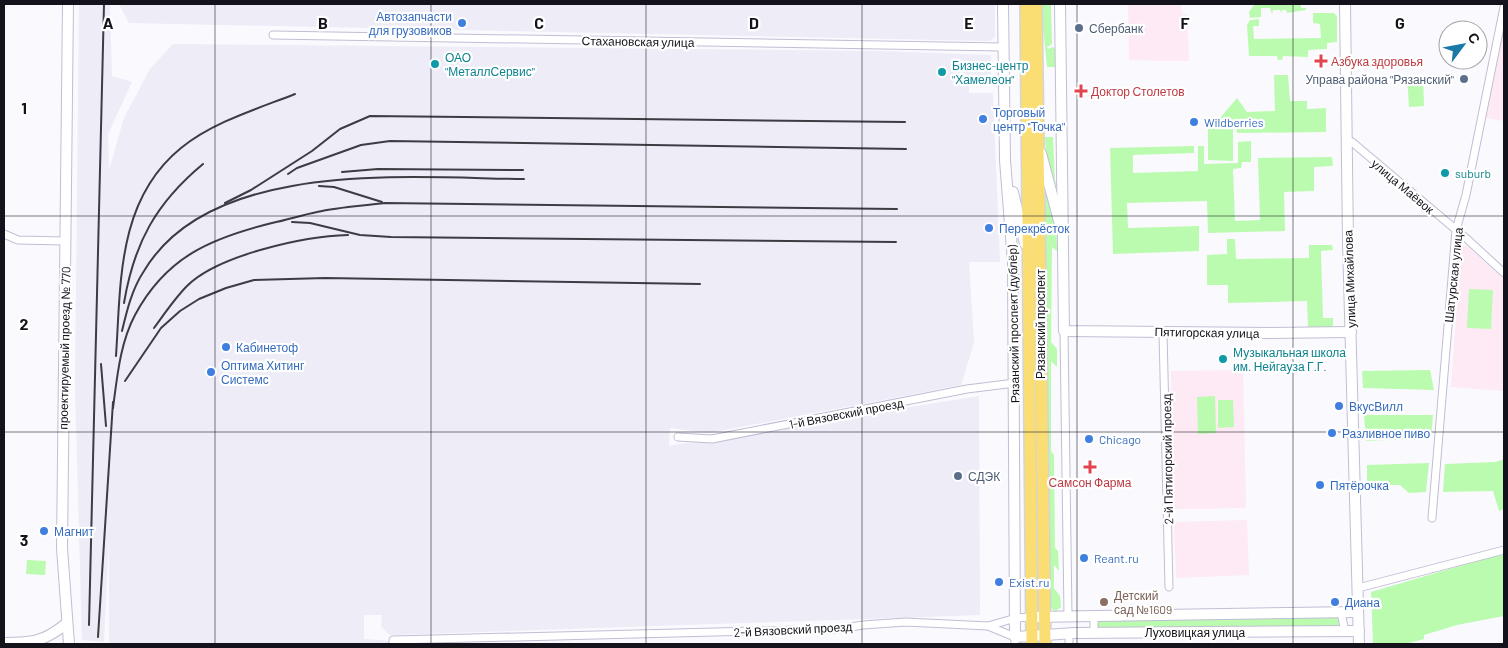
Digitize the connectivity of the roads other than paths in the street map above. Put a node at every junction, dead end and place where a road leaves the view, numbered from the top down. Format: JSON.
{"nodes":[{"id":1,"x":68,"y":4,"type":"edge"},
{"id":2,"x":1003,"y":4,"type":"edge"},
{"id":3,"x":1026,"y":4,"type":"edge"},
{"id":4,"x":1036,"y":4,"type":"edge"},
{"id":5,"x":1060,"y":4,"type":"edge"},
{"id":6,"x":1345,"y":4,"type":"edge"},
{"id":7,"x":1504,"y":7,"type":"edge"},
{"id":8,"x":274,"y":35,"type":"dead end"},
{"id":9,"x":1002,"y":47,"type":"junction"},
{"id":10,"x":1346,"y":140,"type":"junction"},
{"id":11,"x":1039,"y":144,"type":"junction"},
{"id":12,"x":1006,"y":160,"type":"junction"},
{"id":13,"x":1456,"y":230,"type":"junction"},
{"id":14,"x":4,"y":234,"type":"edge"},
{"id":15,"x":1062,"y":239,"type":"junction"},
{"id":16,"x":65,"y":242,"type":"junction"},
{"id":17,"x":1028,"y":256,"type":"junction"},
{"id":18,"x":1504,"y":273,"type":"edge"},
{"id":19,"x":1064,"y":331,"type":"junction"},
{"id":20,"x":1164,"y":332,"type":"junction"},
{"id":21,"x":1351,"y":332,"type":"junction"},
{"id":22,"x":1015,"y":382,"type":"junction"},
{"id":23,"x":678,"y":437,"type":"dead end"},
{"id":24,"x":1432,"y":518,"type":"dead end"},
{"id":25,"x":1504,"y":550,"type":"edge"},
{"id":26,"x":1169,"y":587,"type":"dead end"},
{"id":27,"x":1358,"y":588,"type":"junction"},
{"id":28,"x":1341,"y":612,"type":"junction"},
{"id":29,"x":1358,"y":612,"type":"junction"},
{"id":30,"x":1068,"y":615,"type":"junction"},
{"id":31,"x":1094,"y":615,"type":"junction"},
{"id":32,"x":1032,"y":616,"type":"junction"},
{"id":33,"x":1044,"y":616,"type":"junction"},
{"id":34,"x":1016,"y":618,"type":"junction"},
{"id":35,"x":67,"y":623,"type":"junction"},
{"id":36,"x":988,"y":626,"type":"junction"},
{"id":37,"x":1341,"y":631,"type":"junction"},
{"id":38,"x":1359,"y":631,"type":"junction"},
{"id":39,"x":1069,"y":633,"type":"junction"},
{"id":40,"x":1094,"y":633,"type":"junction"},
{"id":41,"x":1032,"y":640,"type":"edge"},
{"id":42,"x":1045,"y":640,"type":"edge"},
{"id":43,"x":1015,"y":641,"type":"edge"},
{"id":44,"x":4,"y":643,"type":"edge"},
{"id":45,"x":69,"y":644,"type":"edge"},
{"id":46,"x":392,"y":644,"type":"edge"},
{"id":47,"x":1069,"y":644,"type":"edge"},
{"id":48,"x":1359,"y":644,"type":"edge"}],
"edges":[{"from":1,"to":16,"type":"street","name":"проектируемый проезд № 770"},
{"from":2,"to":9,"type":"street","name":"Рязанский проспект (дублёр)"},
{"from":3,"to":17,"type":"main road","name":"Рязанский проспект"},
{"from":4,"to":11,"type":"main road","name":"Рязанский проспект"},
{"from":5,"to":15,"type":"street"},
{"from":6,"to":10,"type":"street","name":"улица Михайлова"},
{"from":7,"to":13,"type":"street","name":"Шатурская улица"},
{"from":8,"to":9,"type":"street","name":"Стахановская улица"},
{"from":9,"to":12,"type":"street","name":"Рязанский проспект (дублёр)"},
{"from":10,"to":13,"type":"street","name":"улица Маёвок"},
{"from":10,"to":21,"type":"street","name":"улица Михайлова"},
{"from":11,"to":15,"type":"street"},
{"from":11,"to":33,"type":"main road","name":"Рязанский проспект"},
{"from":12,"to":17,"type":"street"},
{"from":12,"to":22,"type":"street","name":"Рязанский проспект (дублёр)"},
{"from":13,"to":18,"type":"street","name":"улица Маёвок"},
{"from":13,"to":24,"type":"street","name":"Шатурская улица"},
{"from":14,"to":16,"type":"street"},
{"from":15,"to":19,"type":"street"},
{"from":16,"to":35,"type":"street","name":"проектируемый проезд № 770"},
{"from":17,"to":32,"type":"main road","name":"Рязанский проспект"},
{"from":19,"to":20,"type":"street","name":"Пятигорская улица"},
{"from":19,"to":30,"type":"street"},
{"from":20,"to":21,"type":"street","name":"Пятигорская улица"},
{"from":20,"to":26,"type":"street","name":"2-й Пятигорский проезд"},
{"from":21,"to":27,"type":"street","name":"улица Михайлова"},
{"from":22,"to":23,"type":"street","name":"1-й Вязовский проезд"},
{"from":22,"to":34,"type":"street","name":"Рязанский проспект (дублёр)"},
{"from":25,"to":27,"type":"street"},
{"from":27,"to":29,"type":"street","name":"улица Михайлова"},
{"from":28,"to":29,"type":"street","name":"Луховицкая улица"},
{"from":28,"to":31,"type":"street","name":"Луховицкая улица"},
{"from":28,"to":37,"type":"street"},
{"from":29,"to":38,"type":"street","name":"улица Михайлова"},
{"from":30,"to":31,"type":"street","name":"Луховицкая улица"},
{"from":30,"to":33,"type":"street","name":"Луховицкая улица"},
{"from":30,"to":39,"type":"street"},
{"from":31,"to":40,"type":"street"},
{"from":32,"to":33,"type":"street","name":"Луховицкая улица"},
{"from":32,"to":34,"type":"street","name":"2-й Вязовский проезд"},
{"from":32,"to":41,"type":"main road","name":"Рязанский проспект"},
{"from":33,"to":42,"type":"main road","name":"Рязанский проспект"},
{"from":34,"to":36,"type":"street","name":"2-й Вязовский проезд"},
{"from":34,"to":43,"type":"street","name":"Рязанский проспект (дублёр)"},
{"from":35,"to":44,"type":"street"},
{"from":35,"to":45,"type":"street","name":"проектируемый проезд № 770"},
{"from":36,"to":43,"type":"street","name":"2-й Вязовский проезд"},
{"from":36,"to":46,"type":"street","name":"2-й Вязовский проезд"},
{"from":37,"to":38,"type":"street","name":"Луховицкая улица"},
{"from":37,"to":40,"type":"street","name":"Луховицкая улица"},
{"from":38,"to":48,"type":"street","name":"улица Михайлова"},
{"from":39,"to":40,"type":"street","name":"Луховицкая улица"},
{"from":39,"to":42,"type":"street","name":"Луховицкая улица"},
{"from":39,"to":47,"type":"street"},
{"from":41,"to":42,"type":"street","name":"Луховицкая улица"},
{"from":41,"to":43,"type":"street","name":"2-й Вязовский проезд"}]}
